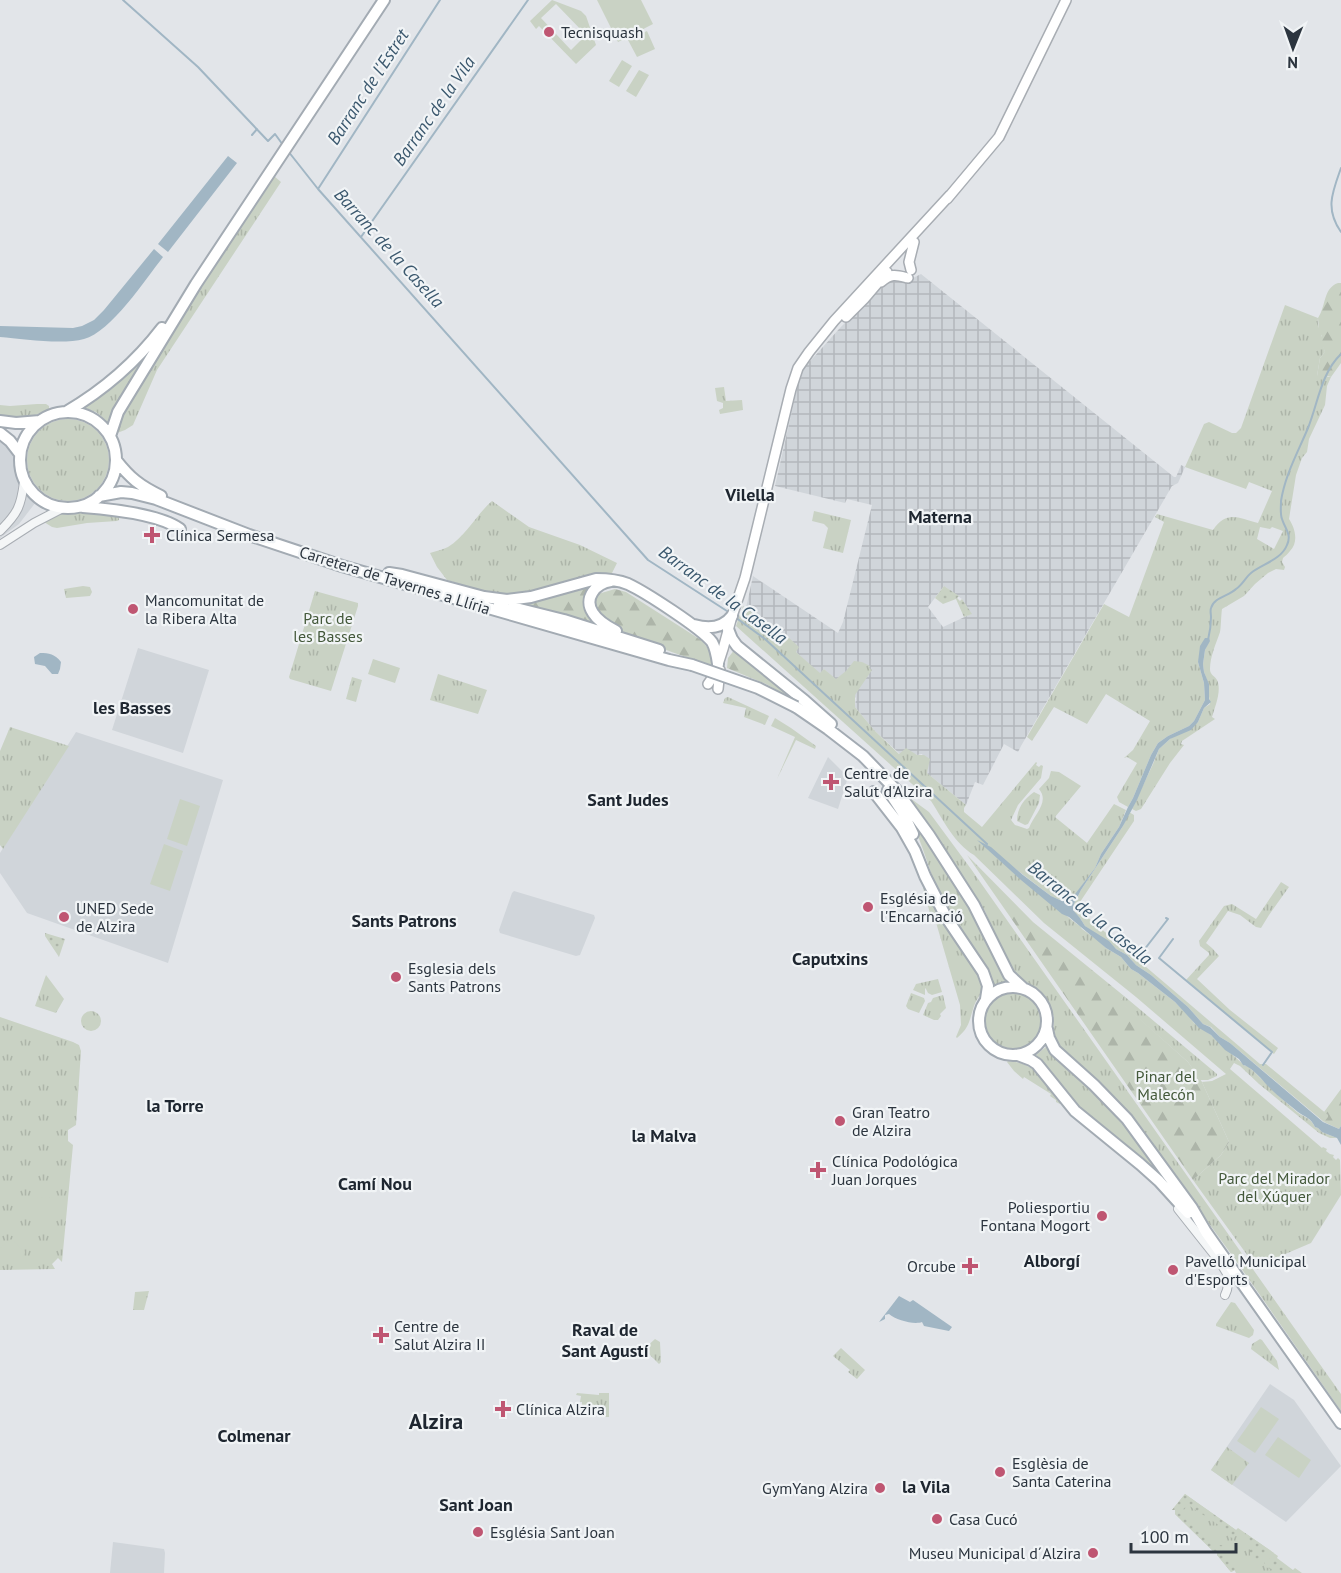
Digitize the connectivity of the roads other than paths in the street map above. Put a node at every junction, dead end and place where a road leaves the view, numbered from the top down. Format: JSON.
{"nodes":[{"id":1,"x":384,"y":0,"type":"edge"},
{"id":2,"x":1066,"y":0,"type":"edge"},
{"id":3,"x":950,"y":195,"type":"junction"},
{"id":4,"x":918,"y":229,"type":"junction"},
{"id":5,"x":914,"y":242,"type":"junction"},
{"id":6,"x":894,"y":262,"type":"junction"},
{"id":7,"x":910,"y":274,"type":"junction"},
{"id":8,"x":196,"y":284,"type":"junction"},
{"id":9,"x":875,"y":286,"type":"junction"},
{"id":10,"x":845,"y":309,"type":"junction"},
{"id":11,"x":819,"y":340,"type":"junction"},
{"id":12,"x":65,"y":412,"type":"junction"},
{"id":13,"x":40,"y":420,"type":"junction"},
{"id":14,"x":0,"y":421,"type":"edge"},
{"id":15,"x":0,"y":433,"type":"edge"},
{"id":16,"x":110,"y":436,"type":"junction"},
{"id":17,"x":20,"y":454,"type":"junction"},
{"id":18,"x":116,"y":460,"type":"junction"},
{"id":19,"x":24,"y":482,"type":"junction"},
{"id":20,"x":99,"y":496,"type":"junction"},
{"id":21,"x":80,"y":507,"type":"junction"},
{"id":22,"x":63,"y":508,"type":"junction"},
{"id":23,"x":180,"y":529,"type":"dead end"},
{"id":24,"x":0,"y":531,"type":"edge"},
{"id":25,"x":0,"y":545,"type":"edge"},
{"id":26,"x":389,"y":573,"type":"junction"},
{"id":27,"x":614,"y":580,"type":"junction"},
{"id":28,"x":684,"y":620,"type":"junction"},
{"id":29,"x":729,"y":623,"type":"junction"},
{"id":30,"x":644,"y":645,"type":"junction"},
{"id":31,"x":723,"y":649,"type":"junction"},
{"id":32,"x":718,"y":664,"type":"junction"},
{"id":33,"x":692,"y":665,"type":"junction"},
{"id":34,"x":708,"y":684,"type":"dead end"},
{"id":35,"x":718,"y":689,"type":"dead end"},
{"id":36,"x":846,"y":743,"type":"junction"},
{"id":37,"x":863,"y":756,"type":"junction"},
{"id":38,"x":874,"y":792,"type":"dead end"},
{"id":39,"x":932,"y":890,"type":"junction"},
{"id":40,"x":1023,"y":988,"type":"junction"},
{"id":41,"x":986,"y":999,"type":"junction"},
{"id":42,"x":1047,"y":1029,"type":"junction"},
{"id":43,"x":1018,"y":1055,"type":"junction"},
{"id":44,"x":1075,"y":1112,"type":"junction"},
{"id":45,"x":1206,"y":1232,"type":"junction"},
{"id":46,"x":1225,"y":1295,"type":"dead end"},
{"id":47,"x":1341,"y":1423,"type":"edge"}],
"edges":[{"from":1,"to":8,"type":"main road"},
{"from":2,"to":3,"type":"main road"},
{"from":3,"to":4,"type":"main road"},
{"from":3,"to":5,"type":"main road"},
{"from":4,"to":6,"type":"main road"},
{"from":4,"to":10,"type":"main road"},
{"from":5,"to":6,"type":"main road"},
{"from":5,"to":7,"type":"main road"},
{"from":6,"to":7,"type":"main road"},
{"from":6,"to":9,"type":"main road"},
{"from":6,"to":10,"type":"main road"},
{"from":7,"to":9,"type":"main road"},
{"from":8,"to":12,"type":"main road"},
{"from":8,"to":16,"type":"main road"},
{"from":9,"to":11,"type":"main road"},
{"from":10,"to":11,"type":"main road"},
{"from":11,"to":29,"type":"main road"},
{"from":12,"to":13,"type":"main road"},
{"from":12,"to":16,"type":"main road"},
{"from":13,"to":14,"type":"main road"},
{"from":13,"to":17,"type":"main road"},
{"from":15,"to":17,"type":"main road"},
{"from":16,"to":18,"type":"main road"},
{"from":17,"to":19,"type":"main road"},
{"from":18,"to":20,"type":"main road"},
{"from":18,"to":26,"type":"main road","name":"Carretera de Tavernes a Llíria"},
{"from":19,"to":22,"type":"main road"},
{"from":19,"to":24,"type":"street"},
{"from":20,"to":21,"type":"main road"},
{"from":20,"to":33,"type":"main road","name":"Carretera de Tavernes a Llíria"},
{"from":21,"to":22,"type":"main road"},
{"from":21,"to":23,"type":"main road"},
{"from":22,"to":25,"type":"street"},
{"from":26,"to":27,"type":"main road"},
{"from":26,"to":30,"type":"main road","name":"Carretera de Tavernes a Llíria"},
{"from":27,"to":28,"type":"main road"},
{"from":27,"to":30,"type":"main road"},
{"from":28,"to":29,"type":"main road"},
{"from":28,"to":32,"type":"main road"},
{"from":29,"to":31,"type":"main road"},
{"from":29,"to":37,"type":"main road"},
{"from":30,"to":33,"type":"main road","name":"Carretera de Tavernes a Llíria"},
{"from":31,"to":32,"type":"main road"},
{"from":31,"to":35,"type":"main road"},
{"from":32,"to":34,"type":"main road"},
{"from":33,"to":36,"type":"main road","name":"Carretera de Tavernes a Llíria","bridge":true},
{"from":36,"to":37,"type":"main road"},
{"from":36,"to":39,"type":"main road"},
{"from":37,"to":40,"type":"main road"},
{"from":38,"to":39,"type":"main road"},
{"from":39,"to":41,"type":"main road"},
{"from":40,"to":41,"type":"main road"},
{"from":40,"to":42,"type":"main road"},
{"from":41,"to":43,"type":"main road"},
{"from":42,"to":43,"type":"main road"},
{"from":42,"to":45,"type":"main road"},
{"from":43,"to":44,"type":"main road"},
{"from":44,"to":45,"type":"main road"},
{"from":44,"to":46,"type":"street"},
{"from":45,"to":47,"type":"main road"}]}
